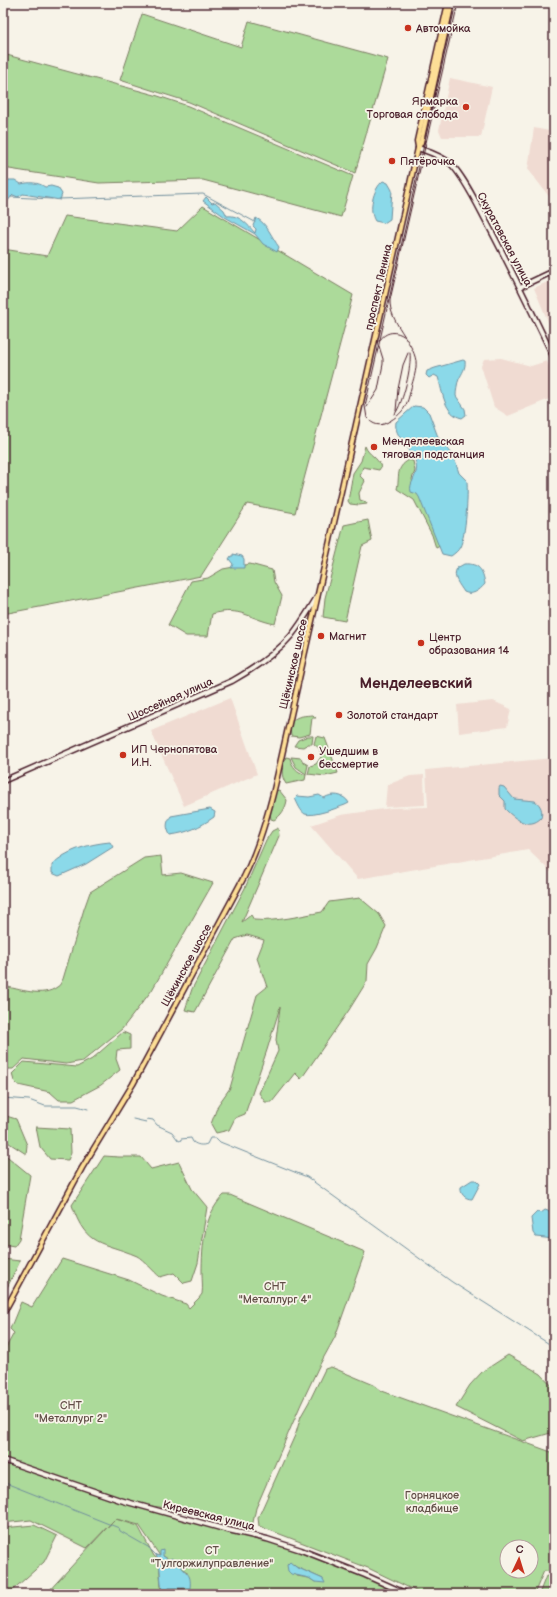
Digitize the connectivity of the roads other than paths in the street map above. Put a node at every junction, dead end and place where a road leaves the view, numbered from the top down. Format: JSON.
{"nodes":[{"id":1,"x":448,"y":3,"type":"edge"},
{"id":2,"x":452,"y":3,"type":"edge"},
{"id":3,"x":435,"y":72,"type":"junction"},
{"id":4,"x":418,"y":148,"type":"junction"},
{"id":5,"x":554,"y":271,"type":"edge"},
{"id":6,"x":520,"y":287,"type":"junction"},
{"id":7,"x":554,"y":358,"type":"edge"},
{"id":8,"x":317,"y":597,"type":"junction"},
{"id":9,"x":3,"y":781,"type":"edge"},
{"id":10,"x":3,"y":1314,"type":"edge"},
{"id":11,"x":3,"y":1460,"type":"edge"},
{"id":12,"x":407,"y":1594,"type":"edge"}],
"edges":[{"from":1,"to":3,"type":"main road","name":"проспект Ленина"},
{"from":2,"to":3,"type":"main road","name":"проспект Ленина"},
{"from":3,"to":4,"type":"main road","name":"проспект Ленина"},
{"from":4,"to":6,"type":"street","name":"Скуратовская улица"},
{"from":4,"to":8,"type":"main road","name":"проспект Ленина"},
{"from":5,"to":6,"type":"street"},
{"from":6,"to":7,"type":"street","name":"Скуратовская улица"},
{"from":8,"to":9,"type":"street","name":"Шоссейная улица"},
{"from":8,"to":10,"type":"main road","name":"Щёкинское шоссе"},
{"from":11,"to":12,"type":"street","name":"Киреевская улица"}]}
